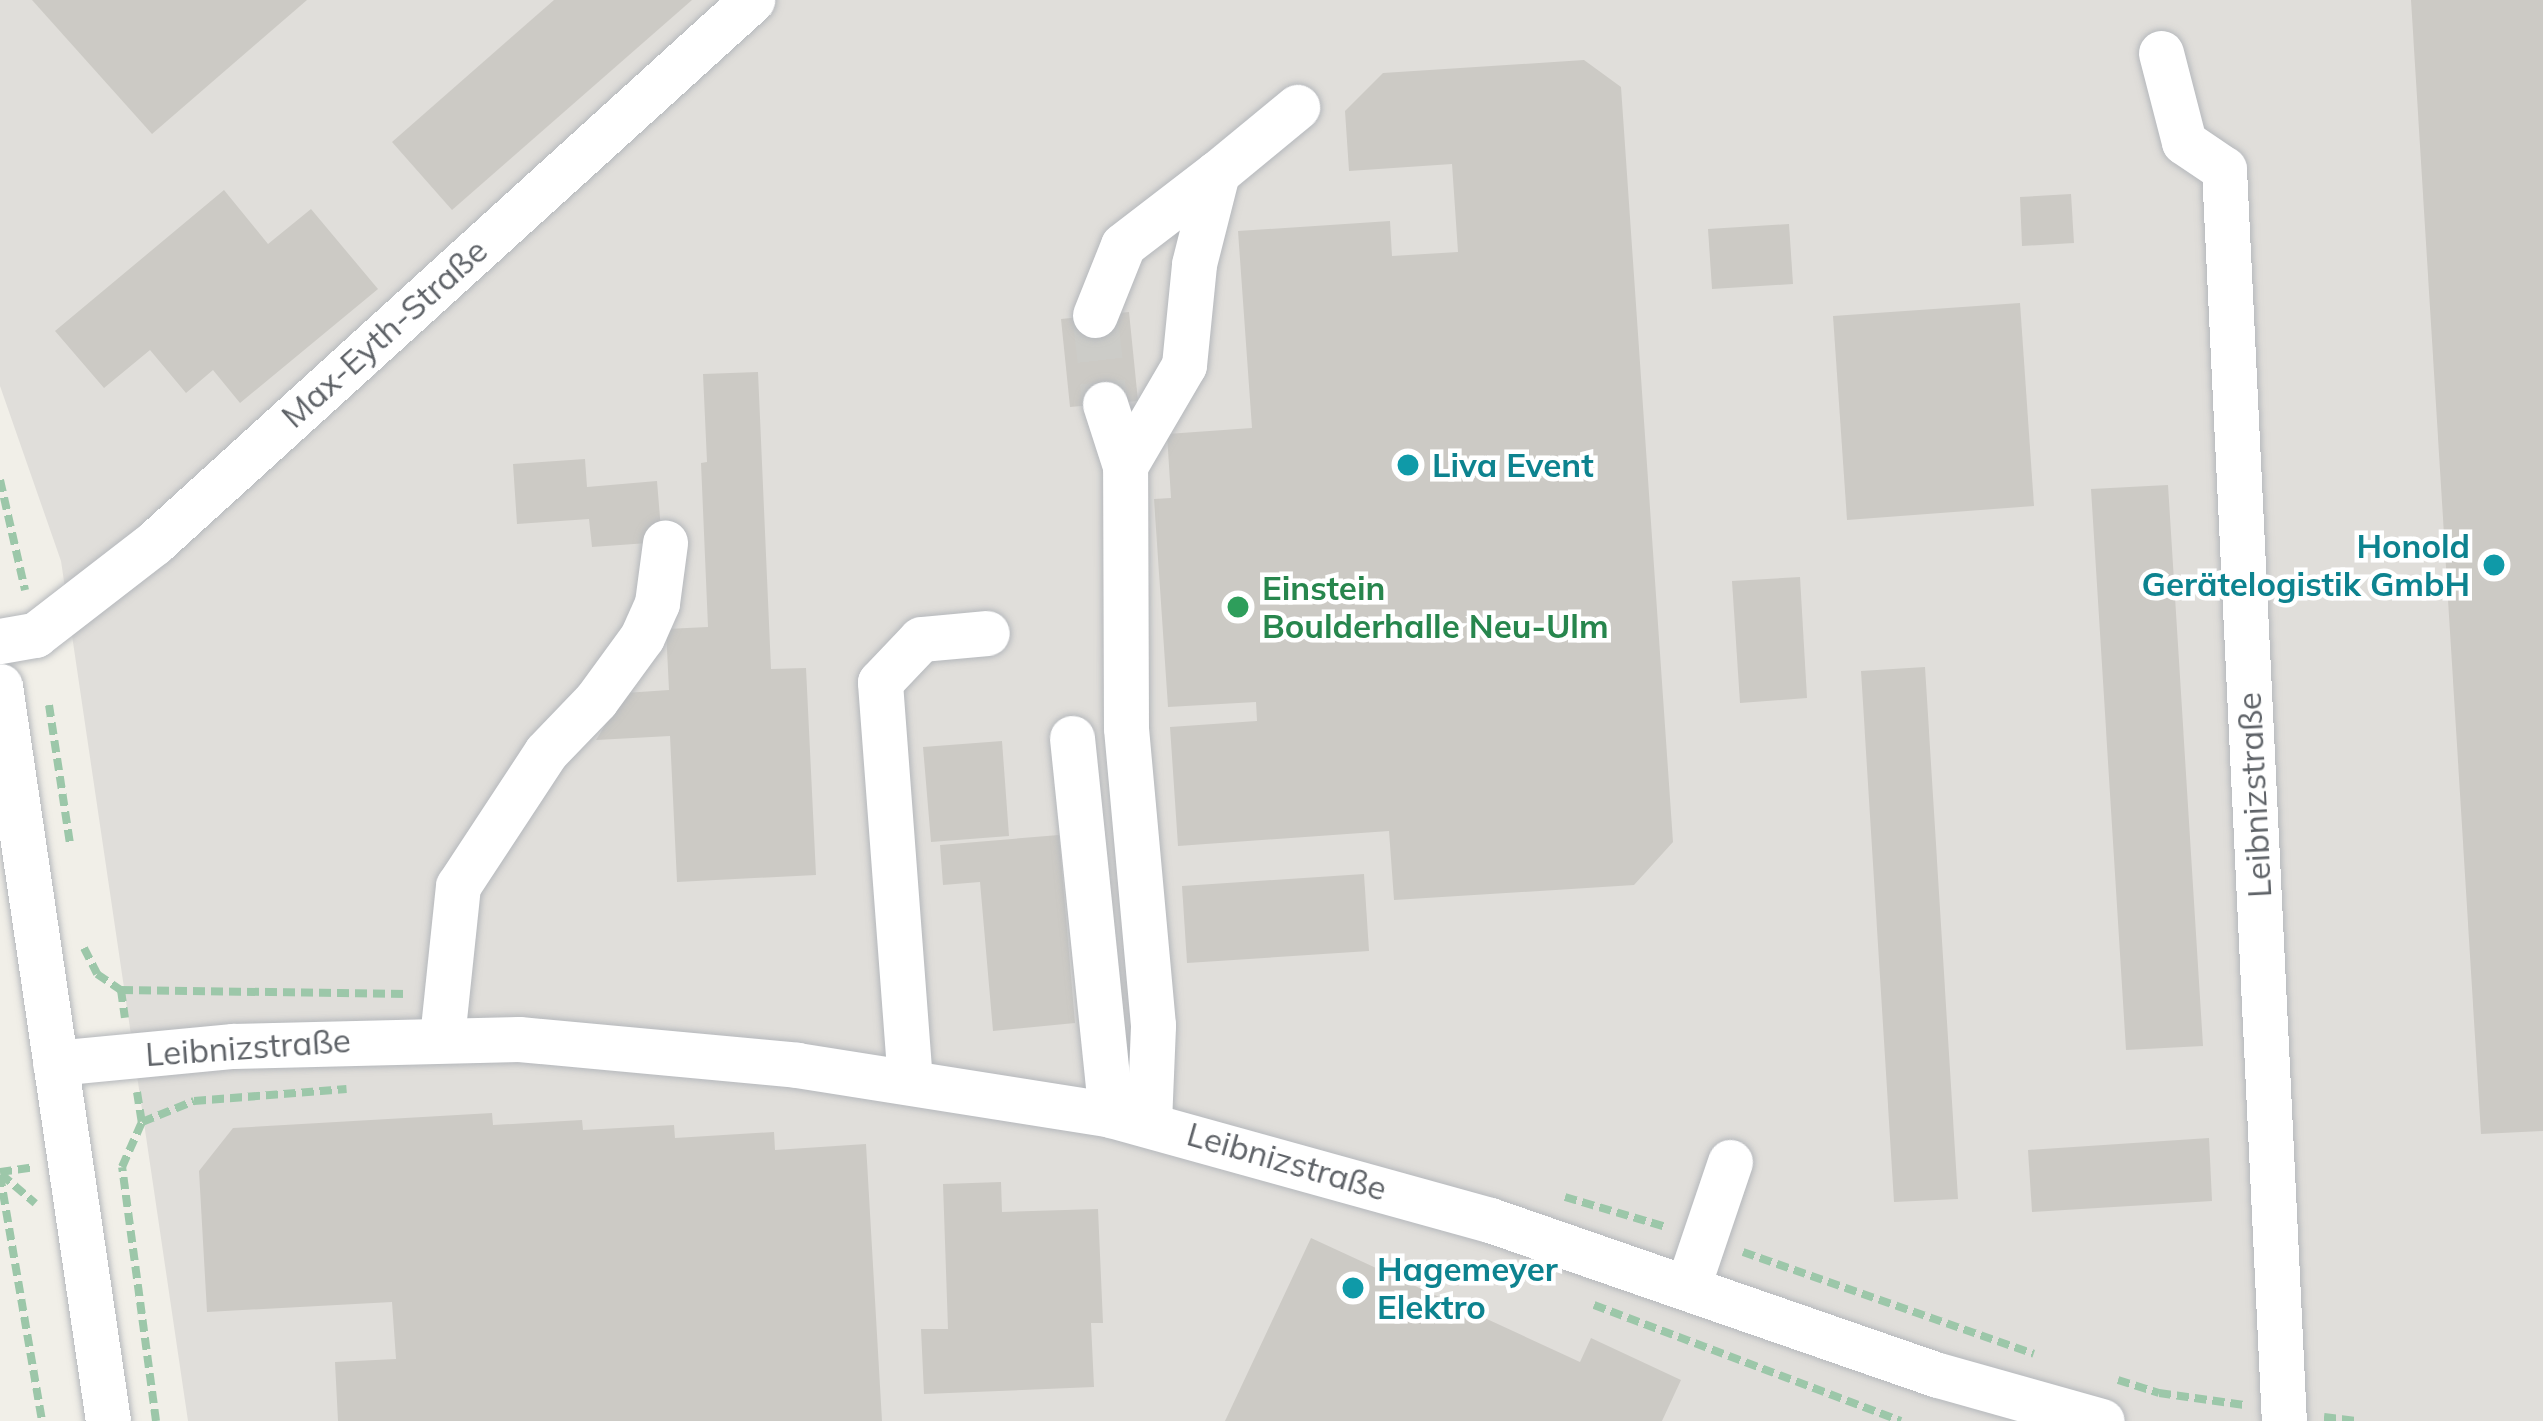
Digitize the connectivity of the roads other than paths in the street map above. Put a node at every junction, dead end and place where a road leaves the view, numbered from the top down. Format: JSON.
{"nodes":[{"id":1,"x":752,"y":0,"type":"edge"},
{"id":2,"x":2161,"y":53,"type":"dead end"},
{"id":3,"x":1297,"y":107,"type":"dead end"},
{"id":4,"x":1217,"y":173,"type":"junction"},
{"id":5,"x":1095,"y":315,"type":"tunnel mouth"},
{"id":6,"x":1106,"y":404,"type":"tunnel mouth"},
{"id":7,"x":1125,"y":466,"type":"junction"},
{"id":8,"x":665,"y":543,"type":"dead end"},
{"id":9,"x":987,"y":633,"type":"dead end"},
{"id":10,"x":0,"y":641,"type":"edge"},
{"id":11,"x":0,"y":686,"type":"edge"},
{"id":12,"x":1072,"y":738,"type":"dead end"},
{"id":13,"x":442,"y":1038,"type":"junction"},
{"id":14,"x":55,"y":1063,"type":"junction"},
{"id":15,"x":910,"y":1082,"type":"junction"},
{"id":16,"x":1130,"y":1119,"type":"junction"},
{"id":17,"x":1730,"y":1162,"type":"dead end"},
{"id":18,"x":1688,"y":1286,"type":"junction"},
{"id":19,"x":108,"y":1421,"type":"edge"},
{"id":20,"x":2102,"y":1421,"type":"edge"},
{"id":21,"x":2284,"y":1421,"type":"edge"}],
"edges":[{"from":1,"to":10,"type":"street","name":"Max-Eyth-Straße"},
{"from":2,"to":21,"type":"street","name":"Leibnizstraße"},
{"from":3,"to":4,"type":"street"},
{"from":4,"to":5,"type":"street"},
{"from":4,"to":7,"type":"street"},
{"from":6,"to":7,"type":"street"},
{"from":7,"to":16,"type":"street"},
{"from":8,"to":13,"type":"street"},
{"from":9,"to":15,"type":"street"},
{"from":11,"to":14,"type":"street"},
{"from":12,"to":16,"type":"street"},
{"from":13,"to":14,"type":"street","name":"Leibnizstraße"},
{"from":13,"to":15,"type":"street","name":"Leibnizstraße"},
{"from":14,"to":19,"type":"street"},
{"from":15,"to":16,"type":"street","name":"Leibnizstraße"},
{"from":16,"to":18,"type":"street","name":"Leibnizstraße"},
{"from":17,"to":18,"type":"street"},
{"from":18,"to":20,"type":"street","name":"Leibnizstraße"}]}
